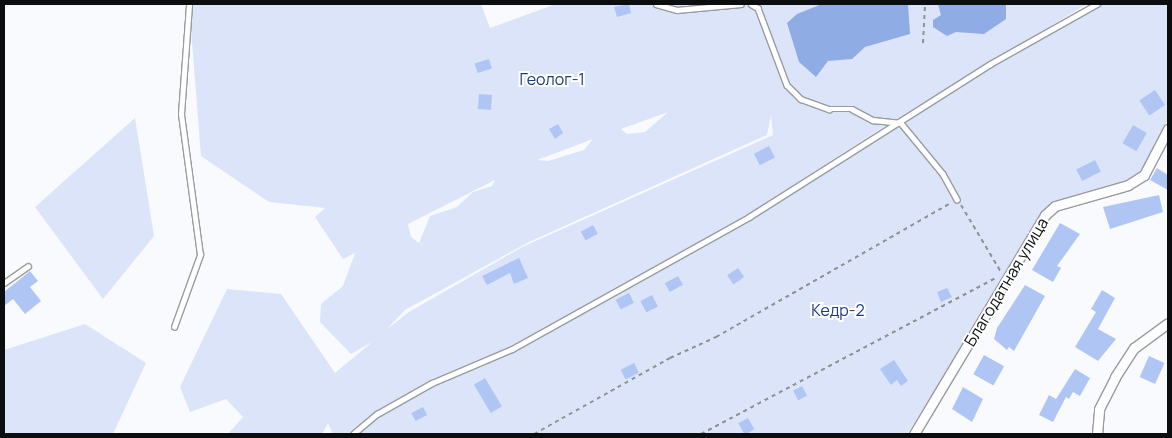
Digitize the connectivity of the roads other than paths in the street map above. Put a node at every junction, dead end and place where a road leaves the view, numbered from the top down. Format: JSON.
{"nodes":[{"id":1,"x":190,"y":4,"type":"edge"},
{"id":2,"x":656,"y":4,"type":"edge"},
{"id":3,"x":742,"y":4,"type":"edge"},
{"id":4,"x":751,"y":4,"type":"edge"},
{"id":5,"x":1097,"y":4,"type":"edge"},
{"id":6,"x":901,"y":123,"type":"junction"},
{"id":7,"x":1168,"y":129,"type":"edge"},
{"id":8,"x":957,"y":199,"type":"road end"},
{"id":9,"x":28,"y":266,"type":"dead end"},
{"id":10,"x":4,"y":283,"type":"edge"},
{"id":11,"x":1168,"y":323,"type":"edge"},
{"id":12,"x":174,"y":328,"type":"dead end"},
{"id":13,"x":353,"y":434,"type":"edge"},
{"id":14,"x":914,"y":434,"type":"edge"},
{"id":15,"x":1097,"y":434,"type":"edge"}],
"edges":[{"from":1,"to":12,"type":"lane"},
{"from":2,"to":3,"type":"lane"},
{"from":4,"to":6,"type":"lane"},
{"from":5,"to":6,"type":"lane"},
{"from":6,"to":8,"type":"lane"},
{"from":6,"to":13,"type":"lane"},
{"from":7,"to":14,"type":"street","name":"Благодатная улица"},
{"from":9,"to":10,"type":"lane"},
{"from":11,"to":15,"type":"street"}]}
